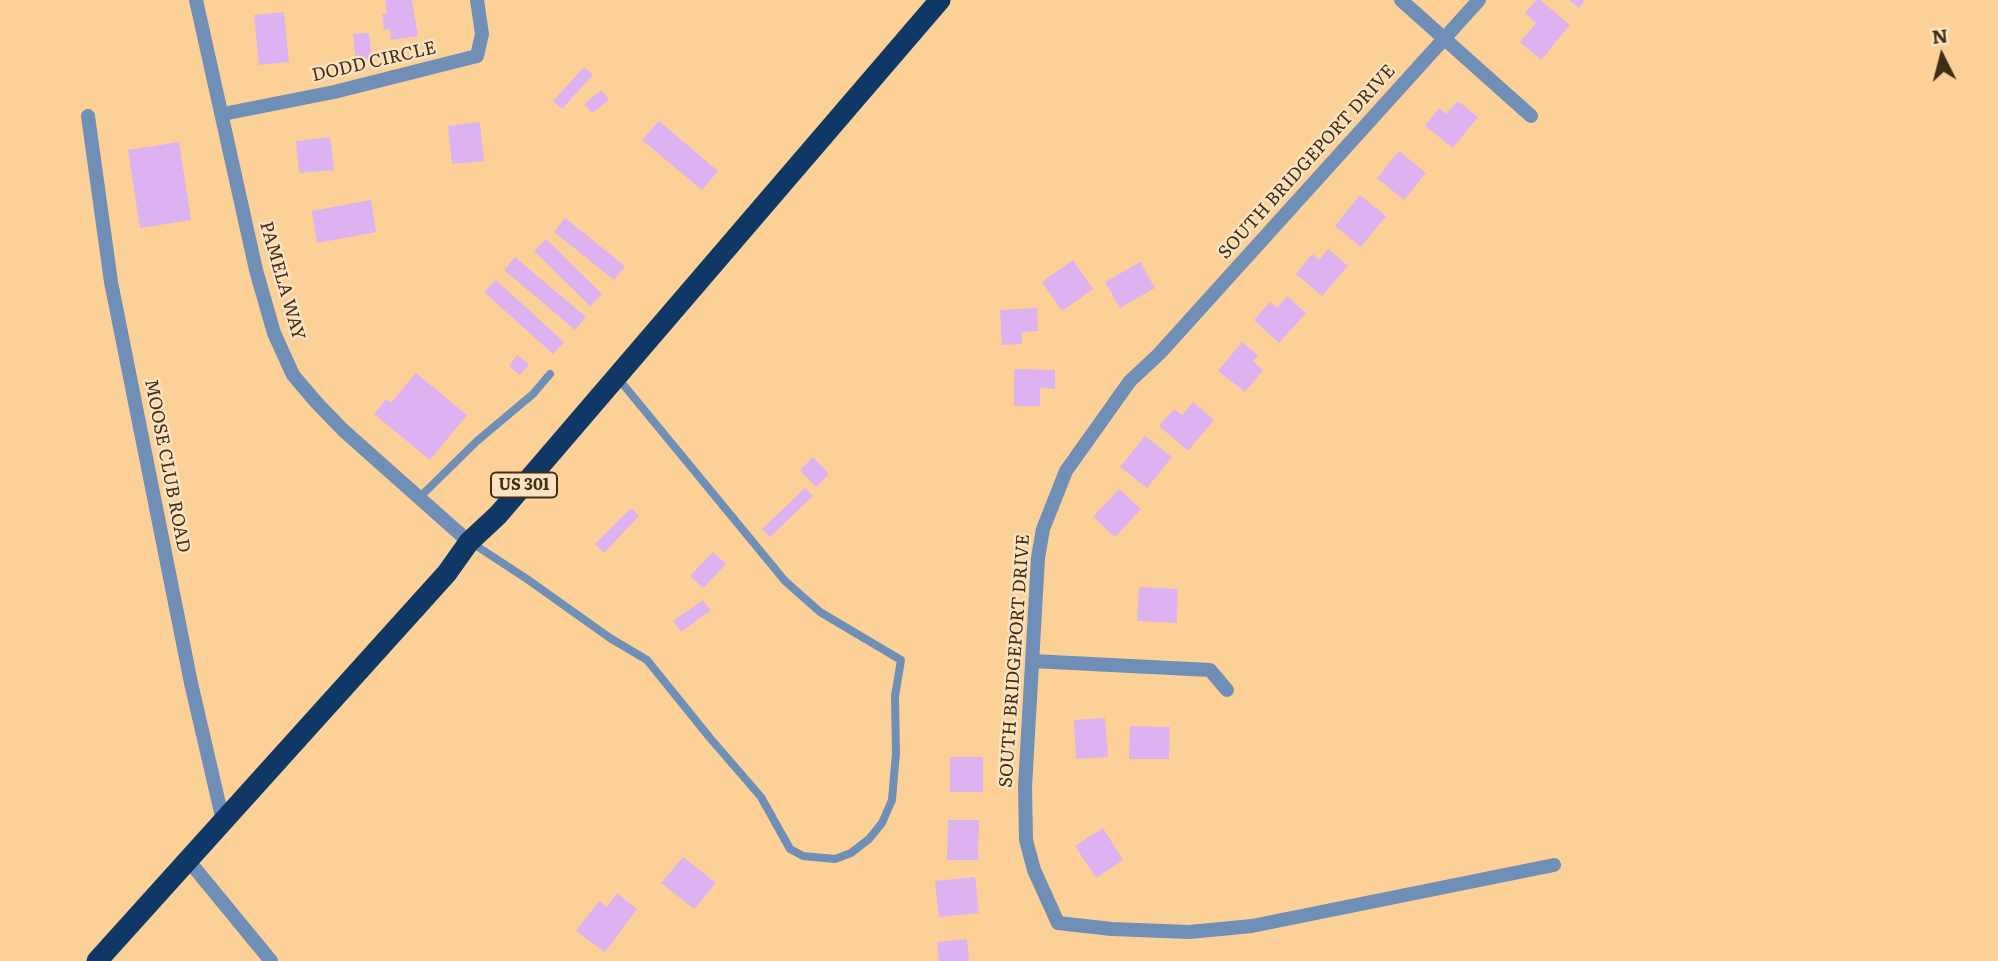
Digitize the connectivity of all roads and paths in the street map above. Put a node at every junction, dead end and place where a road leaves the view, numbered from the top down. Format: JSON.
{"nodes":[{"id":1,"x":196,"y":0,"type":"edge"},
{"id":2,"x":477,"y":0,"type":"edge"},
{"id":3,"x":940,"y":0,"type":"edge"},
{"id":4,"x":1401,"y":0,"type":"edge"},
{"id":5,"x":1479,"y":0,"type":"edge"},
{"id":6,"x":1445,"y":39,"type":"junction"},
{"id":7,"x":223,"y":114,"type":"junction"},
{"id":8,"x":88,"y":116,"type":"dead end"},
{"id":9,"x":1531,"y":116,"type":"dead end"},
{"id":10,"x":550,"y":374,"type":"dead end"},
{"id":11,"x":617,"y":377,"type":"junction"},
{"id":12,"x":419,"y":498,"type":"junction"},
{"id":13,"x":469,"y":542,"type":"junction"},
{"id":14,"x":1031,"y":661,"type":"junction"},
{"id":15,"x":1227,"y":690,"type":"dead end"},
{"id":16,"x":223,"y":821,"type":"junction"},
{"id":17,"x":188,"y":860,"type":"junction"},
{"id":18,"x":1554,"y":865,"type":"dead end"},
{"id":19,"x":97,"y":961,"type":"edge"},
{"id":20,"x":271,"y":961,"type":"edge"}],
"edges":[{"from":1,"to":7,"type":"street","name":"PAMELA WAY"},
{"from":2,"to":7,"type":"street","name":"DODD CIRCLE"},
{"from":3,"to":11,"type":"highway","number":"US 301"},
{"from":4,"to":6,"type":"street"},
{"from":5,"to":6,"type":"street","name":"SOUTH BRIDGEPORT DRIVE"},
{"from":6,"to":9,"type":"street"},
{"from":6,"to":14,"type":"street","name":"SOUTH BRIDGEPORT DRIVE"},
{"from":7,"to":12,"type":"street","name":"PAMELA WAY"},
{"from":8,"to":16,"type":"street","name":"MOOSE CLUB ROAD"},
{"from":10,"to":12,"type":"lane"},
{"from":11,"to":13,"type":"highway","number":"US 301"},
{"from":11,"to":13,"type":"lane"},
{"from":12,"to":13,"type":"street","name":"PAMELA WAY"},
{"from":13,"to":16,"type":"highway","number":"US 301"},
{"from":14,"to":15,"type":"street"},
{"from":14,"to":18,"type":"street","name":"SOUTH BRIDGEPORT DRIVE"},
{"from":16,"to":17,"type":"highway","number":"US 301"},
{"from":17,"to":19,"type":"highway","number":"US 301"},
{"from":17,"to":20,"type":"street"}]}
